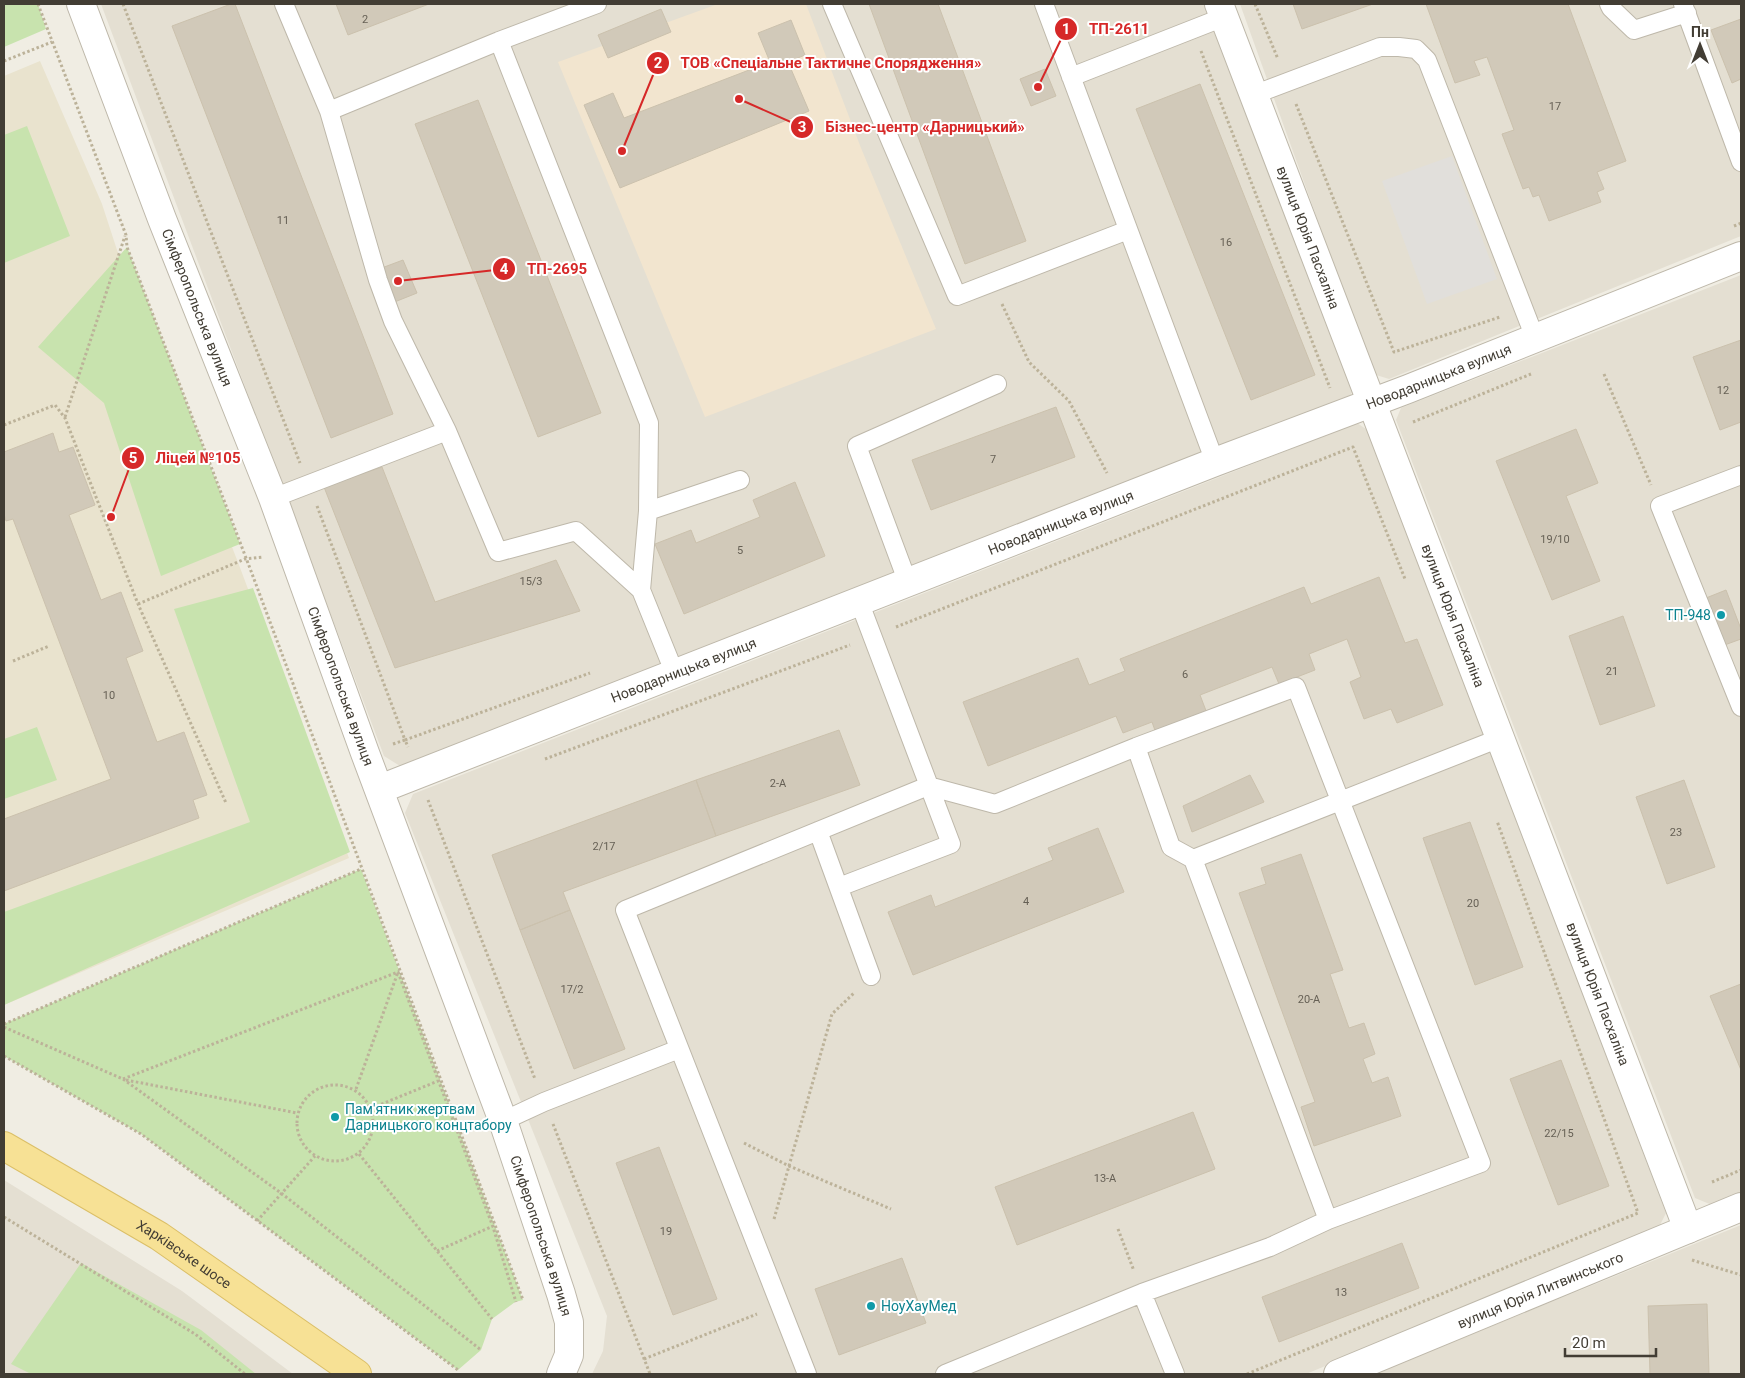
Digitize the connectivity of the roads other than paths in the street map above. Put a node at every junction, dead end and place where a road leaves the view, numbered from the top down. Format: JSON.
{"nodes":[{"id":1,"x":81,"y":4,"type":"edge"},
{"id":2,"x":284,"y":4,"type":"edge"},
{"id":3,"x":597,"y":4,"type":"edge"},
{"id":4,"x":832,"y":4,"type":"edge"},
{"id":5,"x":1044,"y":4,"type":"edge"},
{"id":6,"x":1609,"y":4,"type":"edge"},
{"id":7,"x":1685,"y":9,"type":"edge"},
{"id":8,"x":1221,"y":10,"type":"edge"},
{"id":9,"x":499,"y":41,"type":"junction"},
{"id":10,"x":1071,"y":77,"type":"junction"},
{"id":11,"x":1253,"y":94,"type":"junction"},
{"id":12,"x":329,"y":111,"type":"junction"},
{"id":13,"x":1741,"y":162,"type":"edge"},
{"id":14,"x":1128,"y":230,"type":"junction"},
{"id":15,"x":1741,"y":256,"type":"edge"},
{"id":16,"x":1535,"y":338,"type":"junction"},
{"id":17,"x":997,"y":384,"type":"dead end"},
{"id":18,"x":1372,"y":403,"type":"junction"},
{"id":19,"x":447,"y":431,"type":"junction"},
{"id":20,"x":1215,"y":462,"type":"junction"},
{"id":21,"x":1741,"y":475,"type":"edge"},
{"id":22,"x":740,"y":480,"type":"dead end"},
{"id":23,"x":273,"y":498,"type":"junction"},
{"id":24,"x":648,"y":511,"type":"junction"},
{"id":25,"x":908,"y":583,"type":"junction"},
{"id":26,"x":640,"y":590,"type":"junction"},
{"id":27,"x":859,"y":602,"type":"junction"},
{"id":28,"x":675,"y":674,"type":"junction"},
{"id":29,"x":1741,"y":707,"type":"edge"},
{"id":30,"x":1500,"y":738,"type":"junction"},
{"id":31,"x":1136,"y":747,"type":"junction"},
{"id":32,"x":928,"y":786,"type":"junction"},
{"id":33,"x":380,"y":790,"type":"junction"},
{"id":34,"x":1341,"y":802,"type":"junction"},
{"id":35,"x":818,"y":831,"type":"junction"},
{"id":36,"x":1193,"y":859,"type":"junction"},
{"id":37,"x":839,"y":887,"type":"junction"},
{"id":38,"x":871,"y":976,"type":"road end"},
{"id":39,"x":679,"y":1049,"type":"junction"},
{"id":40,"x":503,"y":1121,"type":"junction"},
{"id":41,"x":4,"y":1146,"type":"edge"},
{"id":42,"x":1741,"y":1207,"type":"edge"},
{"id":43,"x":1328,"y":1220,"type":"junction"},
{"id":44,"x":1688,"y":1229,"type":"junction"},
{"id":45,"x":1142,"y":1293,"type":"junction"},
{"id":46,"x":357,"y":1374,"type":"edge"},
{"id":47,"x":562,"y":1374,"type":"edge"},
{"id":48,"x":807,"y":1374,"type":"edge"},
{"id":49,"x":945,"y":1374,"type":"edge"},
{"id":50,"x":1175,"y":1374,"type":"edge"},
{"id":51,"x":1338,"y":1374,"type":"edge"}],
"edges":[{"from":1,"to":23,"type":"street","name":"Сімферопольська вулиця"},
{"from":2,"to":12,"type":"lane"},
{"from":3,"to":9,"type":"lane"},
{"from":4,"to":14,"type":"lane"},
{"from":5,"to":10,"type":"lane"},
{"from":6,"to":7,"type":"lane"},
{"from":7,"to":13,"type":"lane"},
{"from":8,"to":10,"type":"lane"},
{"from":8,"to":11,"type":"street","name":"вулиця Юрія Пасхаліна"},
{"from":9,"to":12,"type":"lane"},
{"from":9,"to":24,"type":"lane"},
{"from":10,"to":14,"type":"lane"},
{"from":11,"to":16,"type":"lane"},
{"from":11,"to":18,"type":"street","name":"вулиця Юрія Пасхаліна"},
{"from":12,"to":19,"type":"lane"},
{"from":14,"to":20,"type":"lane"},
{"from":15,"to":16,"type":"street","name":"Новодарницька вулиця"},
{"from":16,"to":18,"type":"street","name":"Новодарницька вулиця"},
{"from":17,"to":25,"type":"lane"},
{"from":18,"to":20,"type":"street","name":"Новодарницька вулиця"},
{"from":18,"to":30,"type":"street","name":"вулиця Юрія Пасхаліна"},
{"from":19,"to":23,"type":"lane"},
{"from":19,"to":26,"type":"lane"},
{"from":20,"to":25,"type":"street","name":"Новодарницька вулиця"},
{"from":21,"to":29,"type":"lane"},
{"from":22,"to":24,"type":"lane"},
{"from":23,"to":33,"type":"street","name":"Сімферопольська вулиця"},
{"from":24,"to":26,"type":"lane"},
{"from":25,"to":27,"type":"street","name":"Новодарницька вулиця"},
{"from":26,"to":28,"type":"lane"},
{"from":27,"to":28,"type":"street","name":"Новодарницька вулиця"},
{"from":27,"to":32,"type":"lane"},
{"from":28,"to":33,"type":"street","name":"Новодарницька вулиця"},
{"from":30,"to":34,"type":"lane"},
{"from":30,"to":44,"type":"street","name":"вулиця Юрія Пасхаліна"},
{"from":31,"to":32,"type":"lane"},
{"from":31,"to":34,"type":"lane"},
{"from":31,"to":36,"type":"lane"},
{"from":32,"to":35,"type":"lane"},
{"from":32,"to":37,"type":"lane"},
{"from":33,"to":40,"type":"street","name":"Сімферопольська вулиця"},
{"from":34,"to":36,"type":"lane"},
{"from":34,"to":43,"type":"lane"},
{"from":35,"to":37,"type":"lane"},
{"from":35,"to":39,"type":"lane"},
{"from":36,"to":43,"type":"lane"},
{"from":37,"to":38,"type":"lane"},
{"from":39,"to":40,"type":"lane"},
{"from":39,"to":48,"type":"lane"},
{"from":40,"to":47,"type":"street","name":"Сімферопольська вулиця"},
{"from":41,"to":46,"type":"main road","name":"Харківське шосе"},
{"from":42,"to":44,"type":"street","name":"вулиця Юрія Литвинського"},
{"from":43,"to":45,"type":"lane"},
{"from":44,"to":51,"type":"street","name":"вулиця Юрія Литвинського"},
{"from":45,"to":49,"type":"lane"},
{"from":45,"to":50,"type":"lane"}]}
